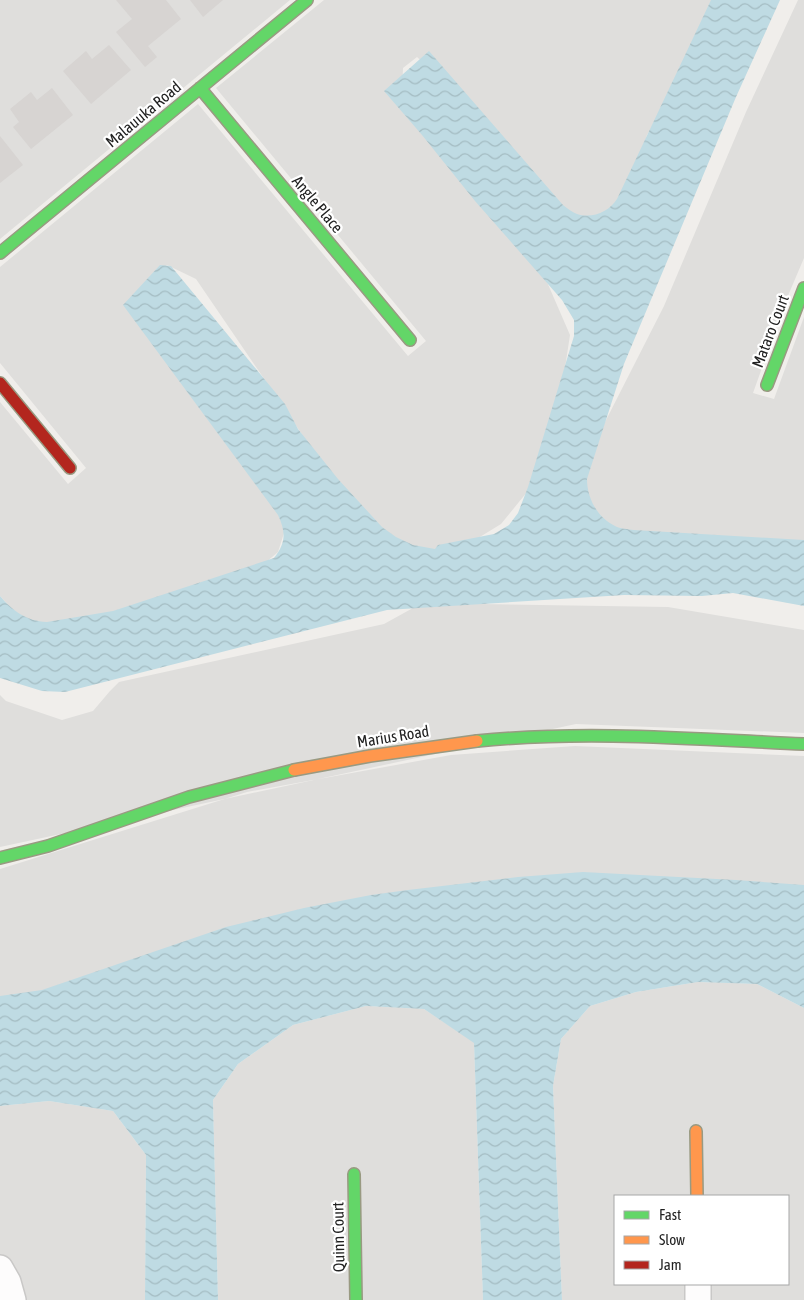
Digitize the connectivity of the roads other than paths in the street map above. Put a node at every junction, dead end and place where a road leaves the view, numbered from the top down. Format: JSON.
{"nodes":[{"id":1,"x":307,"y":0,"type":"edge"},
{"id":2,"x":200,"y":88,"type":"junction"},
{"id":3,"x":0,"y":253,"type":"edge"},
{"id":4,"x":804,"y":288,"type":"edge"},
{"id":5,"x":410,"y":340,"type":"dead end"},
{"id":6,"x":0,"y":383,"type":"edge"},
{"id":7,"x":767,"y":385,"type":"dead end"},
{"id":8,"x":70,"y":468,"type":"dead end"},
{"id":9,"x":804,"y":744,"type":"edge"},
{"id":10,"x":0,"y":858,"type":"edge"},
{"id":11,"x":696,"y":1131,"type":"dead end"},
{"id":12,"x":354,"y":1174,"type":"dead end"},
{"id":13,"x":697,"y":1195,"type":"edge"},
{"id":14,"x":0,"y":1268,"type":"edge"},
{"id":15,"x":698,"y":1285,"type":"edge"},
{"id":16,"x":13,"y":1300,"type":"edge"},
{"id":17,"x":356,"y":1300,"type":"edge"},
{"id":18,"x":698,"y":1300,"type":"edge"}],
"edges":[{"from":1,"to":2,"type":"street","name":"Malauuka Road"},
{"from":2,"to":3,"type":"street","name":"Malauuka Road"},
{"from":2,"to":5,"type":"street","name":"Angle Place"},
{"from":4,"to":7,"type":"street","name":"Mataro Court"},
{"from":6,"to":8,"type":"street"},
{"from":9,"to":10,"type":"street","name":"Marius Road"},
{"from":11,"to":13,"type":"street"},
{"from":12,"to":17,"type":"street","name":"Quinn Court"},
{"from":14,"to":16,"type":"street"},
{"from":15,"to":18,"type":"street"}]}
